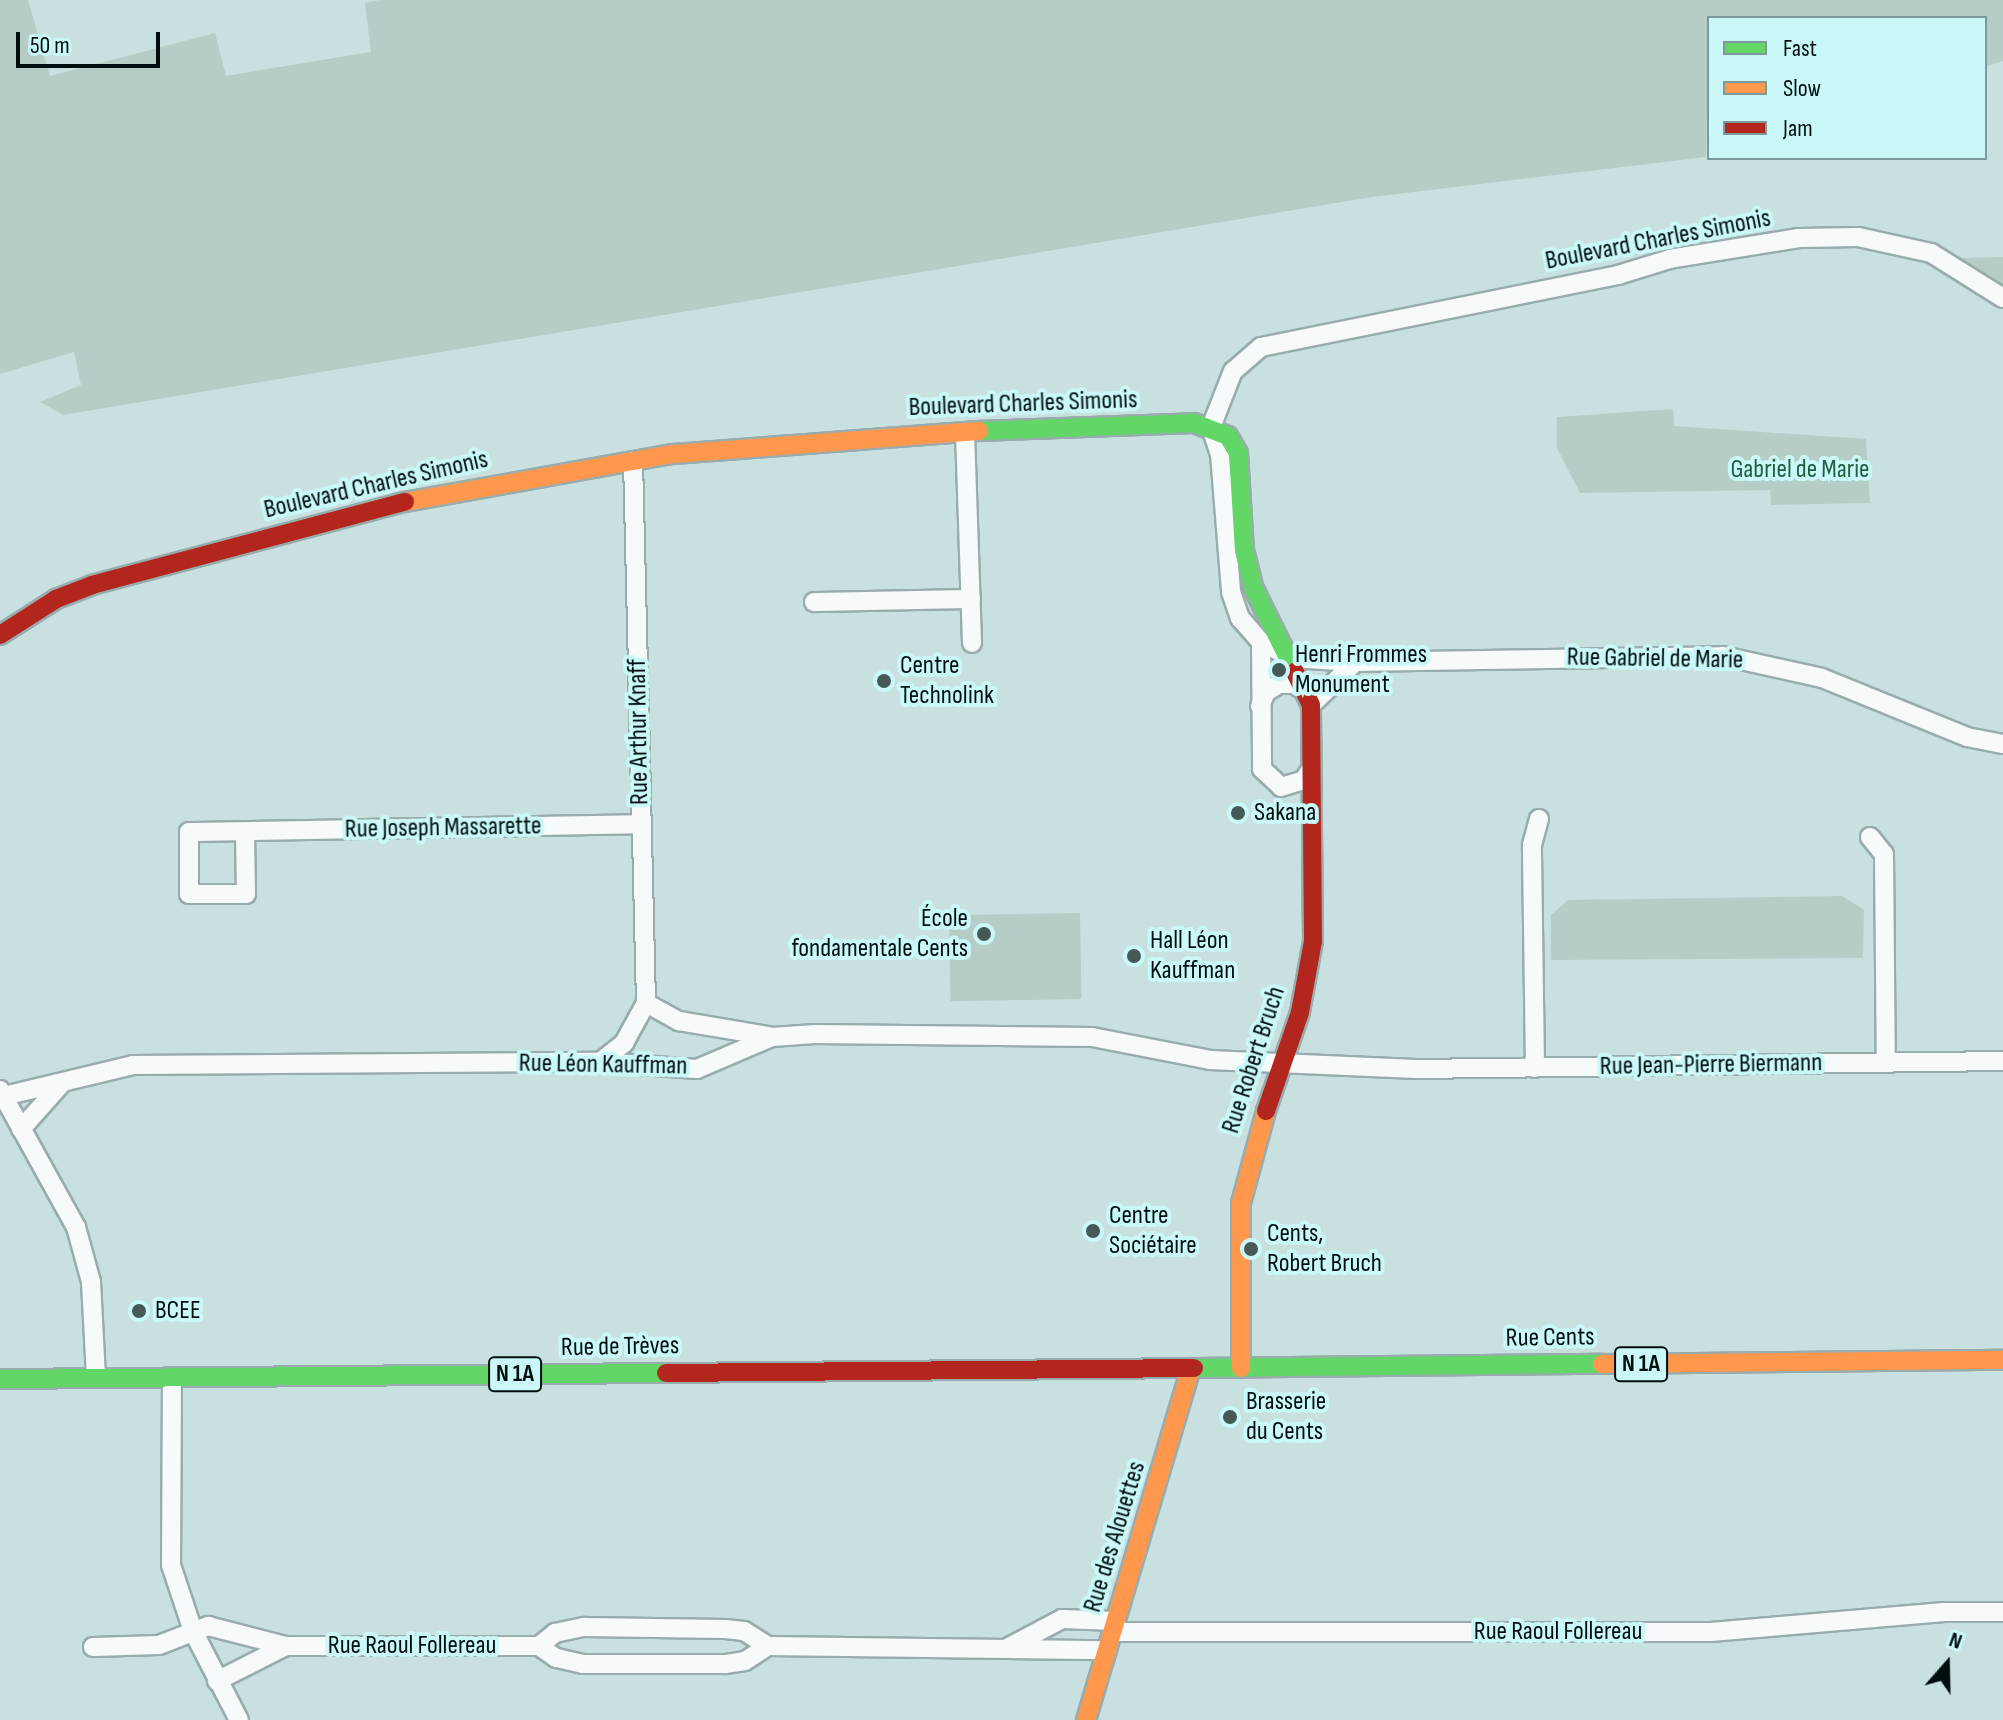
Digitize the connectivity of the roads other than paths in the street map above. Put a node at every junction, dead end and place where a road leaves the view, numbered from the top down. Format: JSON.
{"nodes":[{"id":1,"x":2003,"y":298,"type":"edge"},
{"id":2,"x":1211,"y":427,"type":"junction"},
{"id":3,"x":965,"y":432,"type":"junction"},
{"id":4,"x":633,"y":461,"type":"junction"},
{"id":5,"x":971,"y":599,"type":"junction"},
{"id":6,"x":814,"y":602,"type":"dead end"},
{"id":7,"x":0,"y":635,"type":"edge"},
{"id":8,"x":1261,"y":642,"type":"junction"},
{"id":9,"x":972,"y":643,"type":"dead end"},
{"id":10,"x":1292,"y":658,"type":"junction"},
{"id":11,"x":1355,"y":662,"type":"junction"},
{"id":12,"x":1309,"y":698,"type":"junction"},
{"id":13,"x":1260,"y":706,"type":"junction"},
{"id":14,"x":2003,"y":744,"type":"edge"},
{"id":15,"x":1311,"y":769,"type":"junction"},
{"id":16,"x":1539,"y":819,"type":"dead end"},
{"id":17,"x":642,"y":824,"type":"junction"},
{"id":18,"x":245,"y":832,"type":"junction"},
{"id":19,"x":1870,"y":837,"type":"dead end"},
{"id":20,"x":646,"y":1003,"type":"junction"},
{"id":21,"x":772,"y":1037,"type":"junction"},
{"id":22,"x":2003,"y":1061,"type":"edge"},
{"id":23,"x":600,"y":1062,"type":"junction"},
{"id":24,"x":1282,"y":1063,"type":"junction"},
{"id":25,"x":1886,"y":1063,"type":"junction"},
{"id":26,"x":1535,"y":1068,"type":"junction"},
{"id":27,"x":63,"y":1083,"type":"junction"},
{"id":28,"x":2,"y":1093,"type":"edge"},
{"id":29,"x":21,"y":1129,"type":"junction"},
{"id":30,"x":2003,"y":1360,"type":"edge"},
{"id":31,"x":1191,"y":1368,"type":"junction"},
{"id":32,"x":1241,"y":1368,"type":"junction"},
{"id":33,"x":96,"y":1378,"type":"junction"},
{"id":34,"x":172,"y":1378,"type":"junction"},
{"id":35,"x":0,"y":1379,"type":"edge"},
{"id":36,"x":2003,"y":1612,"type":"edge"},
{"id":37,"x":193,"y":1631,"type":"junction"},
{"id":38,"x":1112,"y":1634,"type":"junction"},
{"id":39,"x":286,"y":1646,"type":"junction"},
{"id":40,"x":539,"y":1646,"type":"junction"},
{"id":41,"x":768,"y":1646,"type":"junction"},
{"id":42,"x":93,"y":1647,"type":"dead end"},
{"id":43,"x":1009,"y":1647,"type":"junction"},
{"id":44,"x":217,"y":1681,"type":"junction"},
{"id":45,"x":239,"y":1720,"type":"edge"},
{"id":46,"x":1086,"y":1720,"type":"edge"}],
"edges":[{"from":1,"to":2,"type":"street","name":"Boulevard Charles Simonis"},
{"from":2,"to":3,"type":"main road","name":"Boulevard Charles Simonis"},
{"from":2,"to":8,"type":"street"},
{"from":2,"to":10,"type":"main road","name":"Rue Robert Bruch"},
{"from":3,"to":4,"type":"main road","name":"Boulevard Charles Simonis"},
{"from":3,"to":5,"type":"street"},
{"from":4,"to":7,"type":"main road","name":"Boulevard Charles Simonis"},
{"from":4,"to":17,"type":"street","name":"Rue Arthur Knaff"},
{"from":5,"to":6,"type":"street"},
{"from":5,"to":9,"type":"street"},
{"from":8,"to":10,"type":"street"},
{"from":8,"to":13,"type":"street"},
{"from":10,"to":11,"type":"street","name":"Rue Gabriel de Marie"},
{"from":10,"to":12,"type":"main road","name":"Rue Robert Bruch"},
{"from":11,"to":12,"type":"street"},
{"from":11,"to":14,"type":"street","name":"Rue Gabriel de Marie"},
{"from":12,"to":13,"type":"street"},
{"from":12,"to":15,"type":"main road","name":"Rue Robert Bruch"},
{"from":13,"to":15,"type":"street"},
{"from":15,"to":24,"type":"main road","name":"Rue Robert Bruch"},
{"from":16,"to":26,"type":"street"},
{"from":17,"to":18,"type":"street","name":"Rue Joseph Massarette"},
{"from":17,"to":20,"type":"street","name":"Rue Arthur Knaff"},
{"from":18,"to":18,"type":"street","name":"Rue Joseph Massarette"},
{"from":19,"to":25,"type":"street"},
{"from":20,"to":21,"type":"street"},
{"from":20,"to":23,"type":"street"},
{"from":21,"to":23,"type":"street","name":"Rue Léon Kauffman"},
{"from":21,"to":24,"type":"street","name":"Rue Léon Kauffman"},
{"from":22,"to":25,"type":"street","name":"Rue Jean-Pierre Biermann"},
{"from":23,"to":27,"type":"street","name":"Rue Léon Kauffman"},
{"from":24,"to":26,"type":"street","name":"Rue Jean-Pierre Biermann"},
{"from":24,"to":32,"type":"main road","name":"Rue Robert Bruch"},
{"from":25,"to":26,"type":"street","name":"Rue Jean-Pierre Biermann"},
{"from":27,"to":28,"type":"street","name":"Rue Léon Kauffman"},
{"from":27,"to":29,"type":"street"},
{"from":28,"to":29,"type":"street"},
{"from":29,"to":33,"type":"street"},
{"from":30,"to":32,"type":"main road","name":"Rue Cents","number":"N 1A"},
{"from":31,"to":32,"type":"main road","name":"Rue de Trèves","number":"N 1A"},
{"from":31,"to":34,"type":"main road","name":"Rue de Trèves","number":"N 1A"},
{"from":31,"to":38,"type":"main road","name":"Rue des Alouettes"},
{"from":33,"to":34,"type":"main road","name":"Rue de Trèves","number":"N 1A"},
{"from":33,"to":35,"type":"main road","name":"Rue de Trèves","number":"N 1A"},
{"from":34,"to":37,"type":"street"},
{"from":36,"to":38,"type":"street","name":"Rue Raoul Follereau"},
{"from":37,"to":39,"type":"street","name":"Rue Raoul Follereau"},
{"from":37,"to":42,"type":"street","name":"Rue Raoul Follereau"},
{"from":37,"to":44,"type":"street"},
{"from":38,"to":43,"type":"street","name":"Rue Raoul Follereau"},
{"from":38,"to":43,"type":"street","name":"Rue Raoul Follereau"},
{"from":38,"to":46,"type":"main road","name":"Rue des Alouettes"},
{"from":39,"to":40,"type":"street","name":"Rue Raoul Follereau"},
{"from":39,"to":44,"type":"street","name":"Rue Raoul Follereau"},
{"from":40,"to":41,"type":"street","name":"Rue Raoul Follereau"},
{"from":40,"to":41,"type":"street","name":"Rue Raoul Follereau"},
{"from":41,"to":43,"type":"street","name":"Rue Raoul Follereau"},
{"from":44,"to":45,"type":"street"}]}
